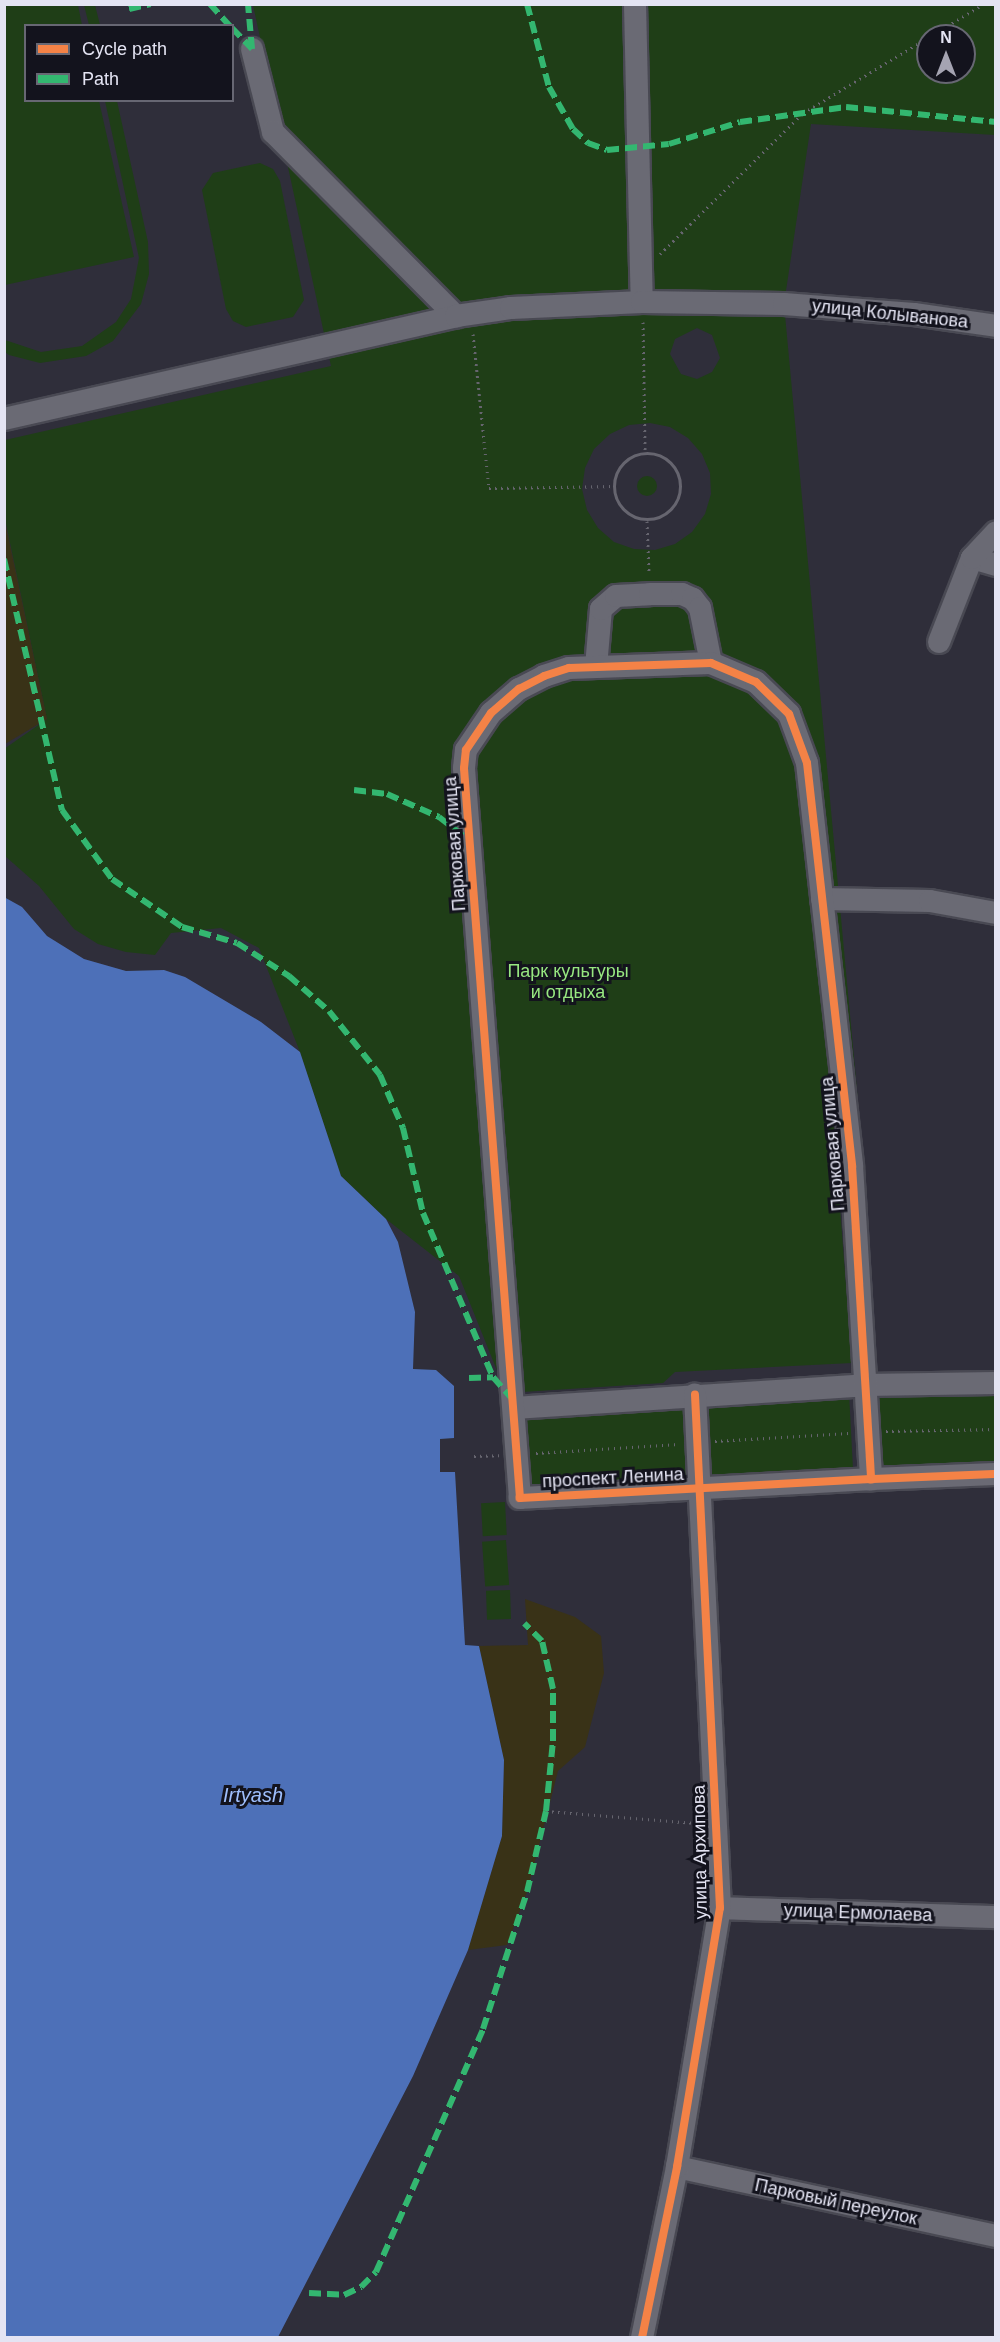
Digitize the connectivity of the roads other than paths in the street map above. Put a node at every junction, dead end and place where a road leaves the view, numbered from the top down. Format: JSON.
{"nodes":[{"id":1,"x":635,"y":4,"type":"edge"},
{"id":2,"x":252,"y":49,"type":"dead end"},
{"id":3,"x":642,"y":302,"type":"junction"},
{"id":4,"x":463,"y":314,"type":"junction"},
{"id":5,"x":996,"y":326,"type":"edge"},
{"id":6,"x":4,"y":419,"type":"edge"},
{"id":7,"x":996,"y":532,"type":"edge"},
{"id":8,"x":972,"y":558,"type":"junction"},
{"id":9,"x":996,"y":565,"type":"edge"},
{"id":10,"x":939,"y":642,"type":"dead end"},
{"id":11,"x":711,"y":663,"type":"junction"},
{"id":12,"x":596,"y":667,"type":"junction"},
{"id":13,"x":822,"y":899,"type":"junction"},
{"id":14,"x":996,"y":913,"type":"edge"},
{"id":15,"x":996,"y":1383,"type":"edge"},
{"id":16,"x":865,"y":1385,"type":"junction"},
{"id":17,"x":695,"y":1395,"type":"junction"},
{"id":18,"x":514,"y":1408,"type":"junction"},
{"id":19,"x":996,"y":1474,"type":"edge"},
{"id":20,"x":871,"y":1479,"type":"junction"},
{"id":21,"x":699,"y":1488,"type":"junction"},
{"id":22,"x":720,"y":1908,"type":"junction"},
{"id":23,"x":996,"y":1917,"type":"edge"},
{"id":24,"x":677,"y":2167,"type":"junction"},
{"id":25,"x":996,"y":2236,"type":"edge"},
{"id":26,"x":642,"y":2337,"type":"edge"}],
"edges":[{"from":1,"to":3,"type":"street"},
{"from":2,"to":4,"type":"street"},
{"from":3,"to":4,"type":"street","name":"улица Колыванова"},
{"from":3,"to":5,"type":"street","name":"улица Колыванова"},
{"from":4,"to":6,"type":"street","name":"улица Колыванова"},
{"from":7,"to":8,"type":"street"},
{"from":8,"to":9,"type":"street"},
{"from":8,"to":10,"type":"street"},
{"from":11,"to":12,"type":"street","name":"Парковая улица"},
{"from":11,"to":12,"type":"street"},
{"from":11,"to":13,"type":"street","name":"Парковая улица"},
{"from":12,"to":18,"type":"street","name":"Парковая улица"},
{"from":13,"to":14,"type":"street"},
{"from":13,"to":16,"type":"street","name":"Парковая улица"},
{"from":15,"to":16,"type":"street"},
{"from":16,"to":17,"type":"street"},
{"from":16,"to":20,"type":"street","name":"Парковая улица"},
{"from":17,"to":18,"type":"street"},
{"from":17,"to":21,"type":"street","name":"улица Архипова"},
{"from":18,"to":21,"type":"street","name":"проспект Ленина"},
{"from":19,"to":20,"type":"street","name":"проспект Ленина"},
{"from":20,"to":21,"type":"street","name":"проспект Ленина"},
{"from":21,"to":22,"type":"street","name":"улица Архипова"},
{"from":22,"to":23,"type":"street","name":"улица Ермолаева"},
{"from":22,"to":24,"type":"street","name":"улица Архипова"},
{"from":24,"to":25,"type":"street","name":"Парковый переулок"},
{"from":24,"to":26,"type":"street","name":"улица Архипова"}]}
